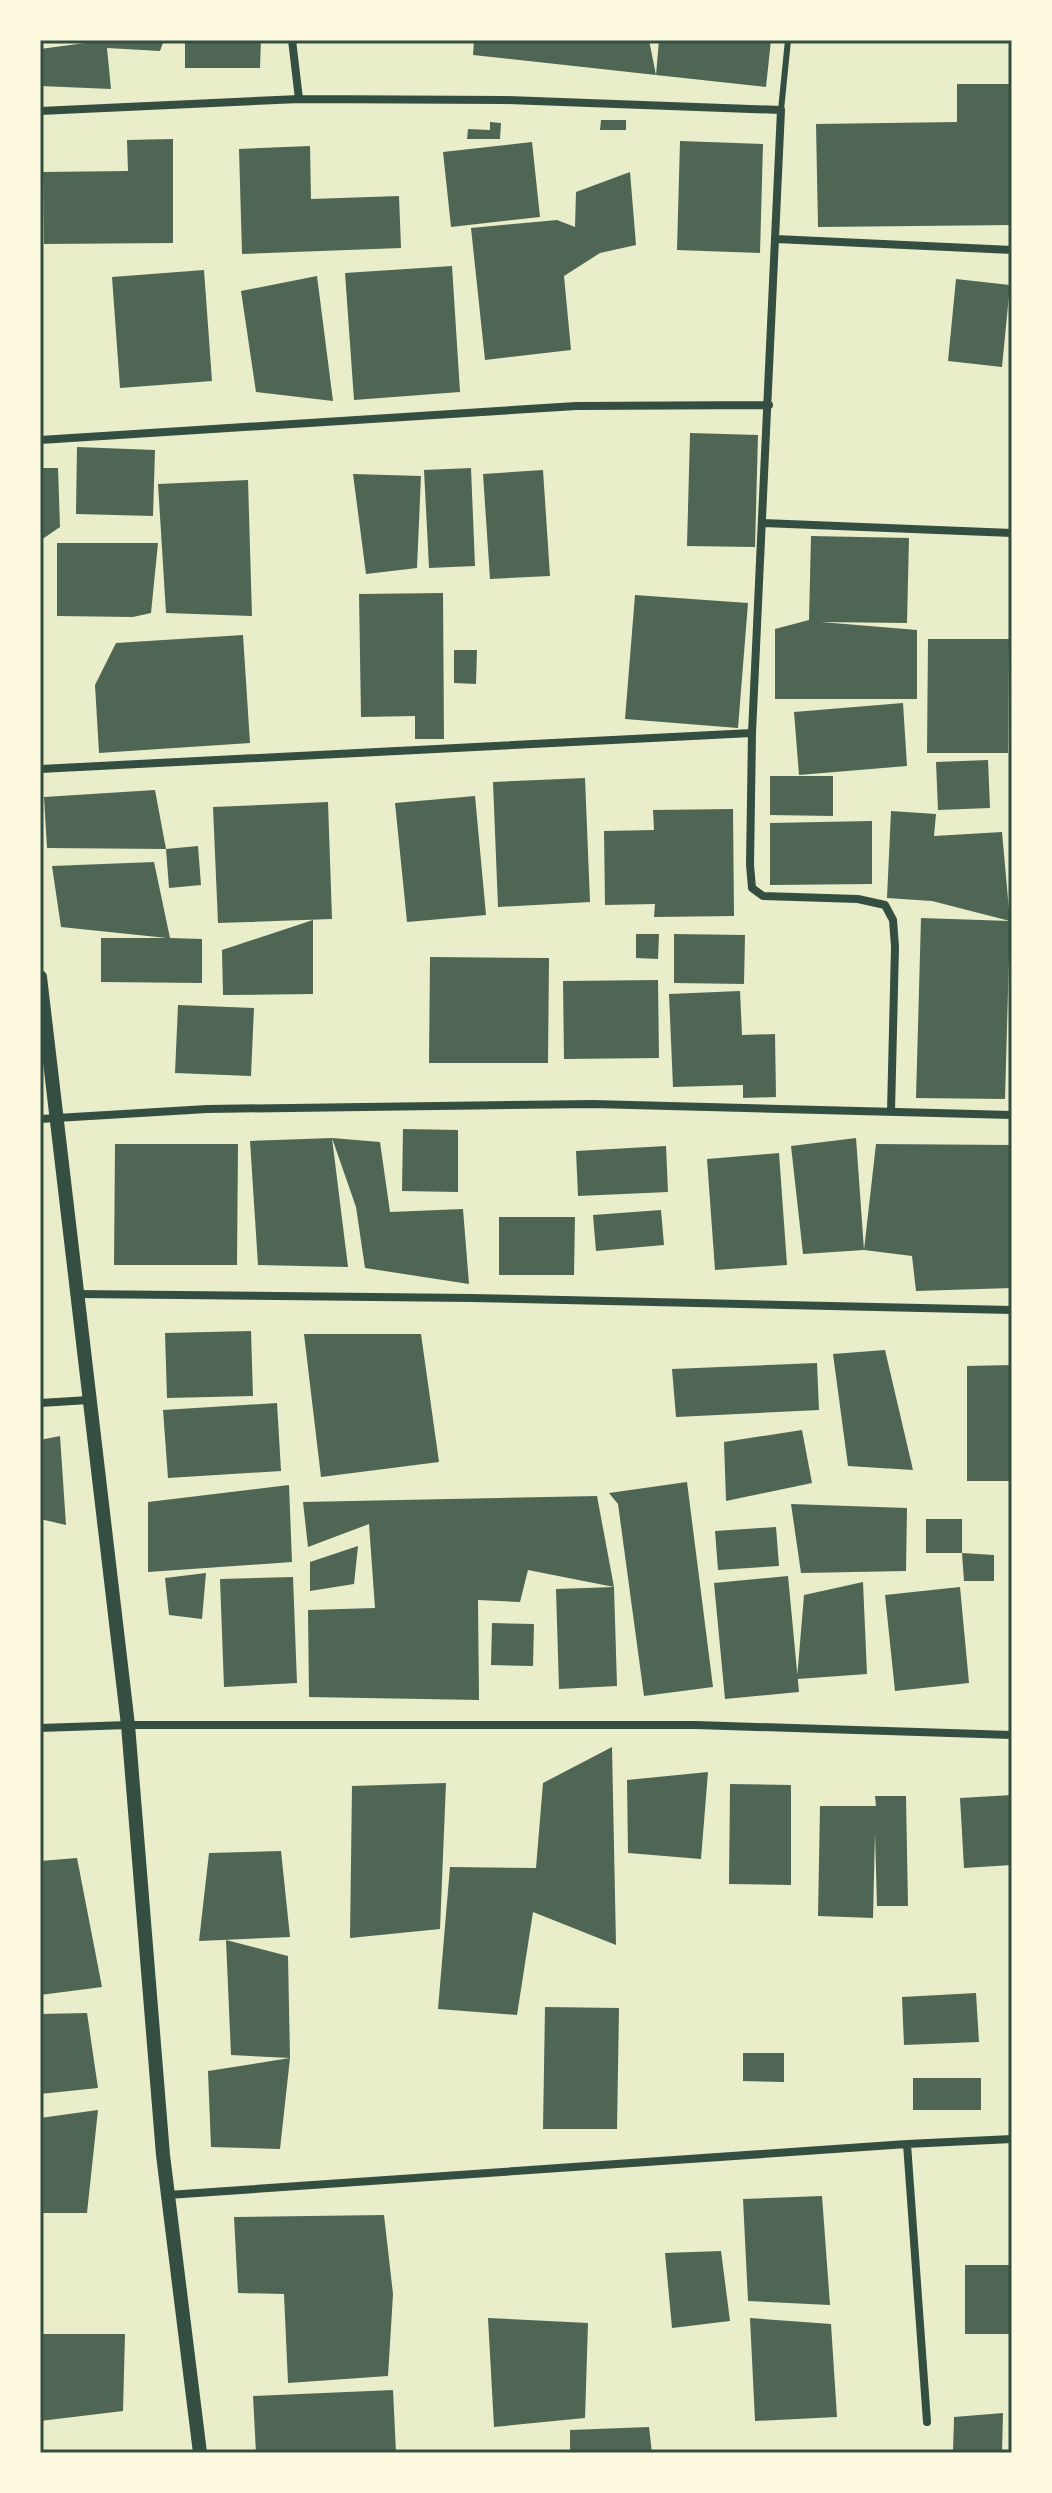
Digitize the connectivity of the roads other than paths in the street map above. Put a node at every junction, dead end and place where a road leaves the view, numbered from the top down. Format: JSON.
{"nodes":[{"id":1,"x":292,"y":40,"type":"edge"},
{"id":2,"x":788,"y":40,"type":"edge"},
{"id":3,"x":299,"y":99,"type":"junction"},
{"id":4,"x":781,"y":110,"type":"junction"},
{"id":5,"x":40,"y":111,"type":"edge"},
{"id":6,"x":776,"y":239,"type":"junction"},
{"id":7,"x":1012,"y":250,"type":"edge"},
{"id":8,"x":769,"y":405,"type":"junction"},
{"id":9,"x":40,"y":440,"type":"edge"},
{"id":10,"x":763,"y":523,"type":"junction"},
{"id":11,"x":1012,"y":533,"type":"edge"},
{"id":12,"x":752,"y":733,"type":"junction"},
{"id":13,"x":40,"y":769,"type":"edge"},
{"id":14,"x":40,"y":977,"type":"edge"},
{"id":15,"x":891,"y":1112,"type":"junction"},
{"id":16,"x":1012,"y":1115,"type":"edge"},
{"id":17,"x":40,"y":1119,"type":"edge"},
{"id":18,"x":57,"y":1119,"type":"junction"},
{"id":19,"x":77,"y":1294,"type":"junction"},
{"id":20,"x":1012,"y":1310,"type":"edge"},
{"id":21,"x":89,"y":1400,"type":"junction"},
{"id":22,"x":40,"y":1403,"type":"edge"},
{"id":23,"x":128,"y":1725,"type":"junction"},
{"id":24,"x":40,"y":1728,"type":"edge"},
{"id":25,"x":1012,"y":1735,"type":"edge"},
{"id":26,"x":1012,"y":2139,"type":"edge"},
{"id":27,"x":907,"y":2144,"type":"junction"},
{"id":28,"x":168,"y":2195,"type":"junction"},
{"id":29,"x":927,"y":2422,"type":"dead end"},
{"id":30,"x":200,"y":2453,"type":"edge"}],
"edges":[{"from":1,"to":3,"type":"street"},
{"from":2,"to":4,"type":"lane"},
{"from":3,"to":4,"type":"street"},
{"from":3,"to":5,"type":"street"},
{"from":4,"to":6,"type":"street"},
{"from":6,"to":7,"type":"street"},
{"from":6,"to":8,"type":"street"},
{"from":8,"to":9,"type":"street"},
{"from":8,"to":10,"type":"street"},
{"from":10,"to":11,"type":"street"},
{"from":10,"to":12,"type":"street"},
{"from":12,"to":13,"type":"street"},
{"from":12,"to":15,"type":"street"},
{"from":14,"to":18,"type":"street"},
{"from":15,"to":16,"type":"street"},
{"from":15,"to":18,"type":"street"},
{"from":17,"to":18,"type":"street"},
{"from":18,"to":19,"type":"street"},
{"from":19,"to":20,"type":"street"},
{"from":19,"to":21,"type":"street"},
{"from":21,"to":22,"type":"street"},
{"from":21,"to":23,"type":"street"},
{"from":23,"to":24,"type":"street"},
{"from":23,"to":25,"type":"street"},
{"from":23,"to":28,"type":"street"},
{"from":26,"to":27,"type":"street"},
{"from":27,"to":28,"type":"street"},
{"from":27,"to":29,"type":"street"},
{"from":28,"to":30,"type":"street"}]}
